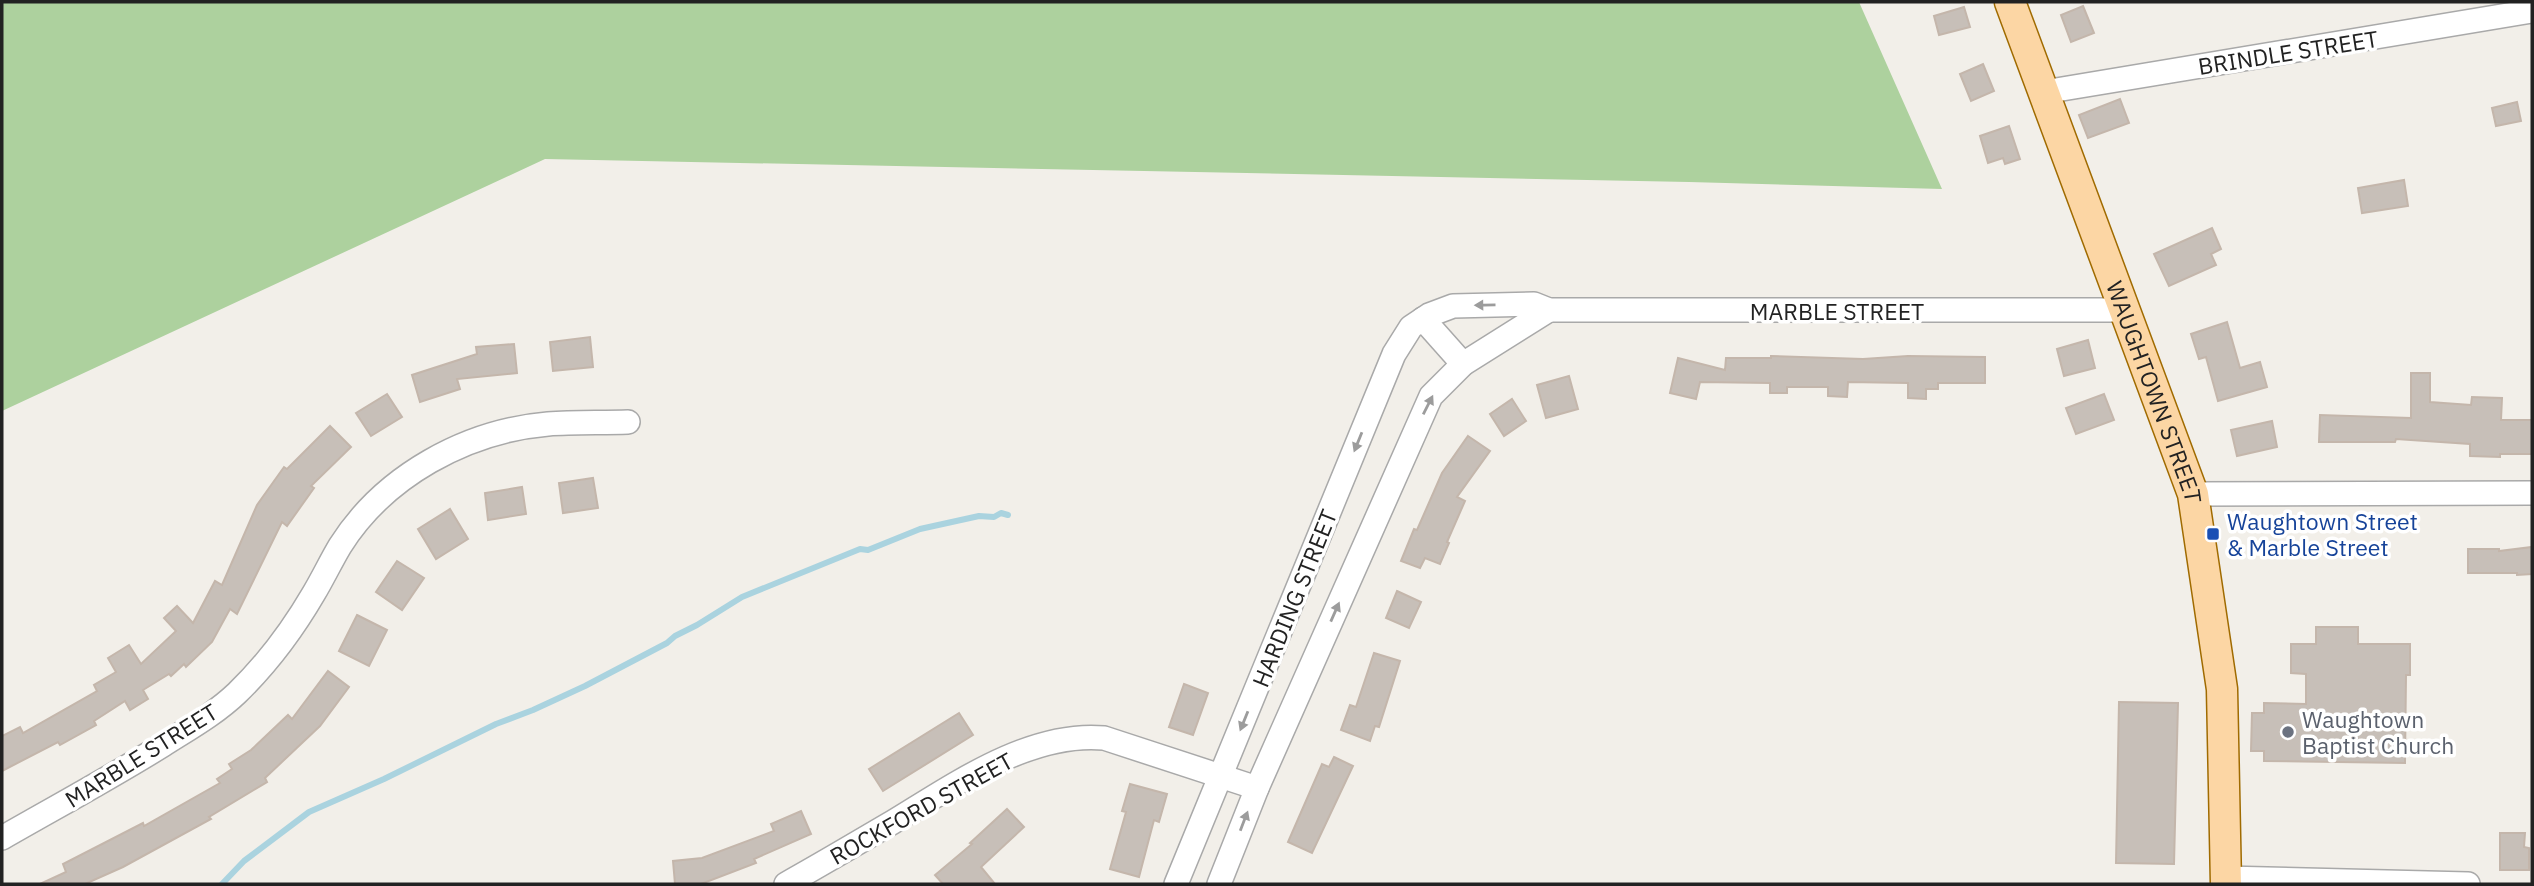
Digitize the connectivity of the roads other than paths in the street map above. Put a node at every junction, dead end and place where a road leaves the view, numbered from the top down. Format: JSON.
{"nodes":[{"id":1,"x":2010,"y":2,"type":"edge"},
{"id":2,"x":2532,"y":11,"type":"edge"},
{"id":3,"x":2044,"y":92,"type":"junction"},
{"id":4,"x":1549,"y":310,"type":"junction"},
{"id":5,"x":2124,"y":310,"type":"junction"},
{"id":6,"x":1423,"y":319,"type":"junction"},
{"id":7,"x":1463,"y":364,"type":"junction"},
{"id":8,"x":628,"y":422,"type":"dead end"},
{"id":9,"x":2532,"y":493,"type":"edge"},
{"id":10,"x":2193,"y":494,"type":"junction"},
{"id":11,"x":1221,"y":776,"type":"junction"},
{"id":12,"x":1256,"y":788,"type":"junction"},
{"id":13,"x":2,"y":838,"type":"edge"},
{"id":14,"x":2225,"y":881,"type":"edge"},
{"id":15,"x":786,"y":884,"type":"edge"},
{"id":16,"x":1176,"y":884,"type":"edge"},
{"id":17,"x":1219,"y":884,"type":"edge"},
{"id":18,"x":2468,"y":884,"type":"edge"}],
"edges":[{"from":1,"to":3,"type":"main road","name":"WAUGHTOWN STREET"},
{"from":2,"to":3,"type":"street","name":"BRINDLE STREET"},
{"from":3,"to":5,"type":"main road","name":"WAUGHTOWN STREET"},
{"from":4,"to":5,"type":"street","name":"MARBLE STREET"},
{"from":4,"to":6,"type":"street","name":"MARBLE STREET","one_way":true},
{"from":4,"to":7,"type":"street"},
{"from":5,"to":10,"type":"main road","name":"WAUGHTOWN STREET"},
{"from":6,"to":7,"type":"street"},
{"from":6,"to":11,"type":"street","name":"HARDING STREET","one_way":true},
{"from":12,"to":7,"type":"street","name":"HARDING STREET","one_way":true},
{"from":8,"to":13,"type":"street","name":"MARBLE STREET"},
{"from":9,"to":10,"type":"street"},
{"from":10,"to":14,"type":"main road","name":"WAUGHTOWN STREET"},
{"from":11,"to":12,"type":"street","name":"ROCKFORD STREET"},
{"from":11,"to":15,"type":"street","name":"ROCKFORD STREET"},
{"from":11,"to":16,"type":"street","name":"HARDING STREET"},
{"from":17,"to":12,"type":"street","name":"HARDING STREET","one_way":true},
{"from":14,"to":18,"type":"street"}]}
